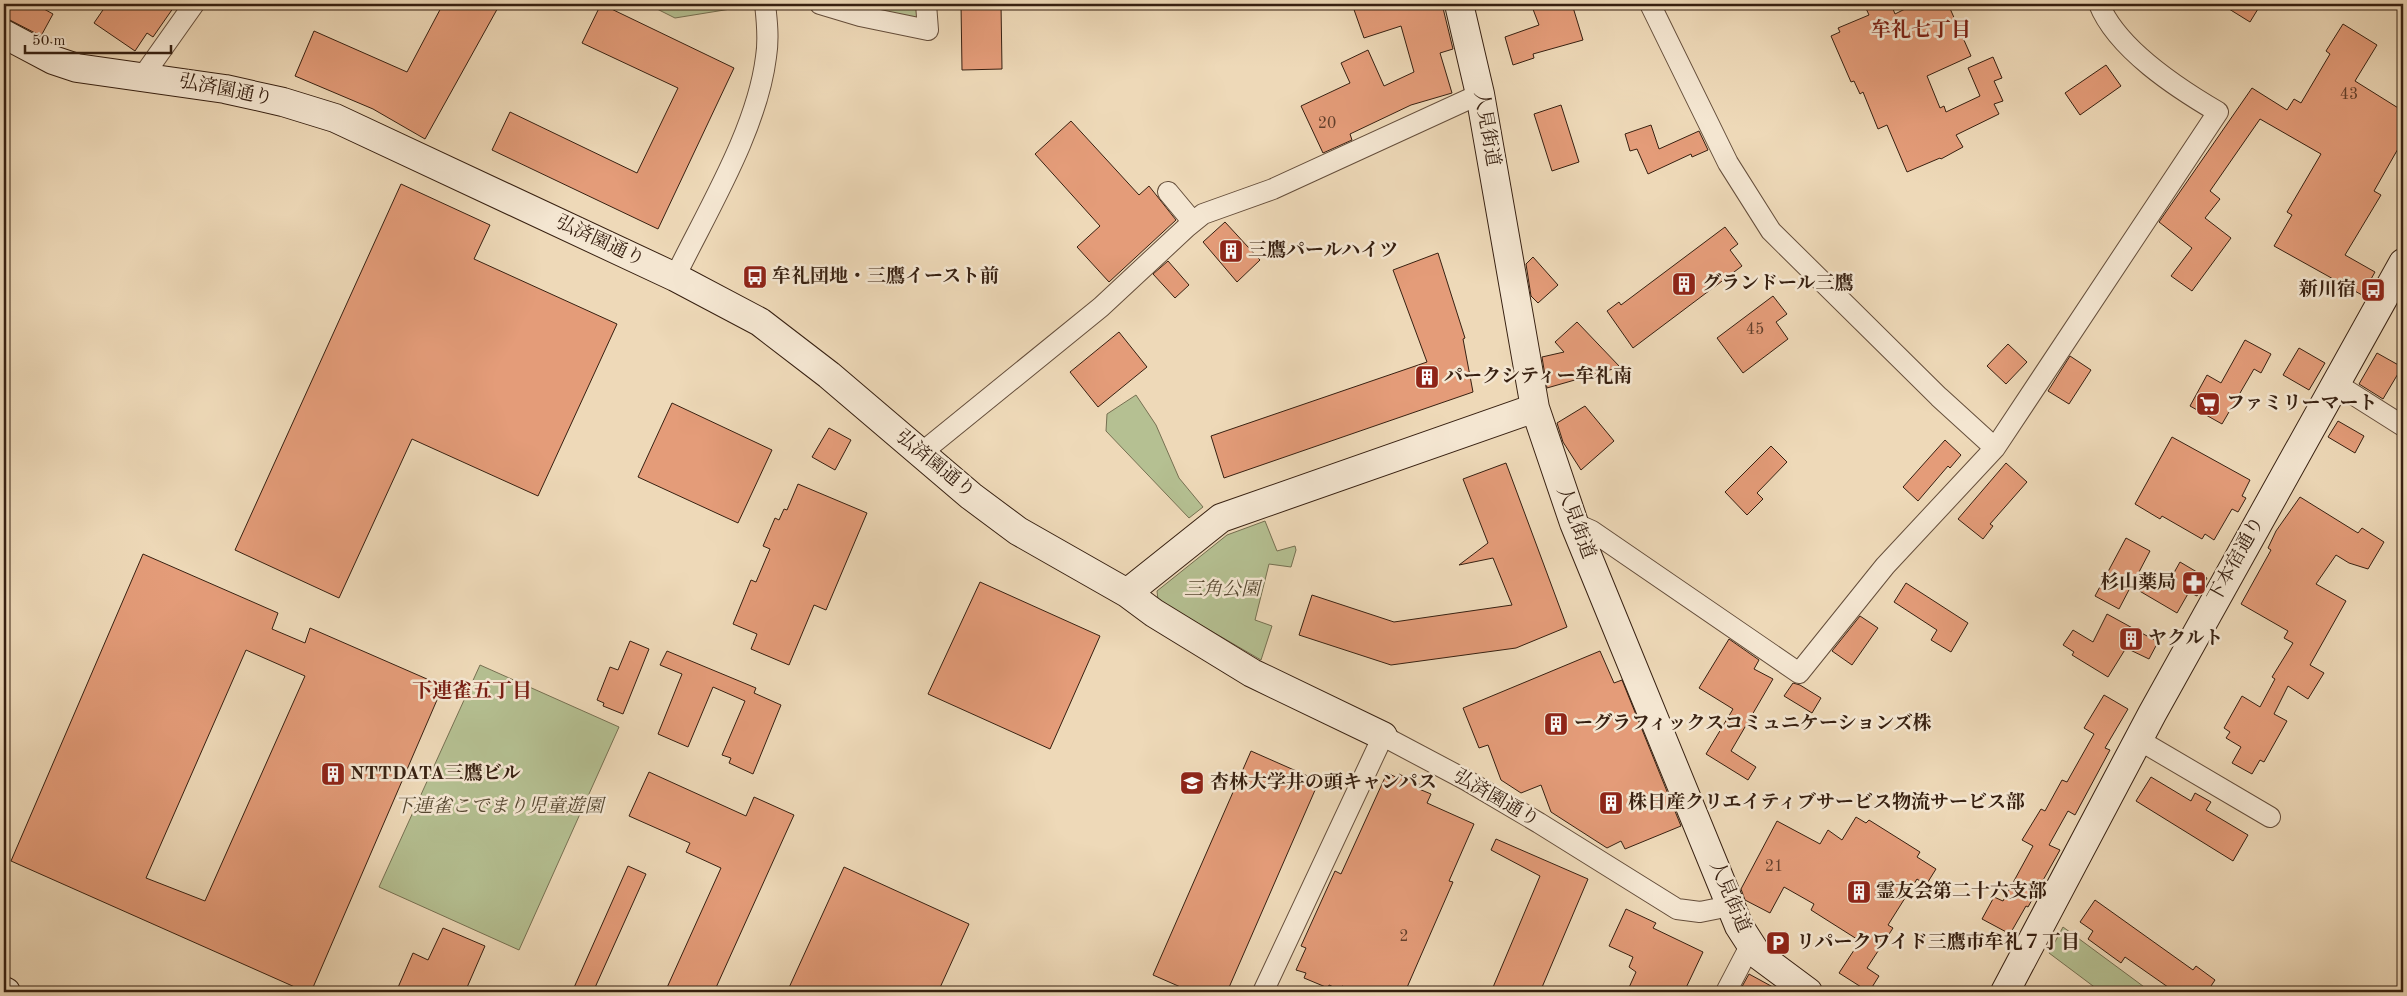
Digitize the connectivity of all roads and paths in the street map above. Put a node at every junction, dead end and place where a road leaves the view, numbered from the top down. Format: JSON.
{"nodes":[{"id":1,"x":194,"y":4,"type":"edge"},
{"id":2,"x":765,"y":4,"type":"edge"},
{"id":3,"x":820,"y":4,"type":"edge"},
{"id":4,"x":926,"y":4,"type":"edge"},
{"id":5,"x":1459,"y":4,"type":"edge"},
{"id":6,"x":1650,"y":4,"type":"edge"},
{"id":7,"x":2099,"y":4,"type":"edge"},
{"id":8,"x":4,"y":34,"type":"edge"},
{"id":9,"x":142,"y":76,"type":"junction"},
{"id":10,"x":1480,"y":94,"type":"junction"},
{"id":11,"x":1168,"y":192,"type":"dead end"},
{"id":12,"x":1193,"y":222,"type":"junction"},
{"id":13,"x":2403,"y":263,"type":"edge"},
{"id":14,"x":675,"y":277,"type":"junction"},
{"id":15,"x":2335,"y":383,"type":"junction"},
{"id":16,"x":1535,"y":408,"type":"junction"},
{"id":17,"x":2403,"y":426,"type":"edge"},
{"id":18,"x":1995,"y":448,"type":"junction"},
{"id":19,"x":920,"y":454,"type":"junction"},
{"id":20,"x":1574,"y":523,"type":"junction"},
{"id":21,"x":1127,"y":594,"type":"junction"},
{"id":22,"x":1383,"y":736,"type":"junction"},
{"id":23,"x":2139,"y":740,"type":"junction"},
{"id":24,"x":2270,"y":817,"type":"dead end"},
{"id":25,"x":1730,"y":906,"type":"junction"},
{"id":26,"x":1750,"y":946,"type":"junction"},
{"id":27,"x":1263,"y":992,"type":"edge"},
{"id":28,"x":1726,"y":992,"type":"edge"},
{"id":29,"x":1808,"y":992,"type":"edge"},
{"id":30,"x":2005,"y":992,"type":"edge"}],
"edges":[{"from":1,"to":9,"type":"street"},
{"from":2,"to":14,"type":"street"},
{"from":3,"to":4,"type":"street"},
{"from":5,"to":10,"type":"street","name":"人見街道"},
{"from":6,"to":18,"type":"street"},
{"from":7,"to":18,"type":"street"},
{"from":8,"to":9,"type":"street","name":"弘済園通り"},
{"from":9,"to":14,"type":"street","name":"弘済園通り"},
{"from":10,"to":12,"type":"street"},
{"from":10,"to":16,"type":"street","name":"人見街道"},
{"from":11,"to":12,"type":"street"},
{"from":12,"to":19,"type":"street"},
{"from":13,"to":15,"type":"street","name":"下本宿通り"},
{"from":14,"to":19,"type":"street","name":"弘済園通り"},
{"from":15,"to":17,"type":"street"},
{"from":15,"to":23,"type":"street","name":"下本宿通り"},
{"from":16,"to":20,"type":"street","name":"人見街道"},
{"from":16,"to":21,"type":"street"},
{"from":18,"to":20,"type":"street"},
{"from":19,"to":21,"type":"street","name":"弘済園通り"},
{"from":20,"to":25,"type":"street","name":"人見街道"},
{"from":21,"to":22,"type":"street","name":"弘済園通り"},
{"from":22,"to":25,"type":"street","name":"弘済園通り"},
{"from":22,"to":27,"type":"street"},
{"from":23,"to":24,"type":"street"},
{"from":23,"to":30,"type":"street","name":"下本宿通り"},
{"from":25,"to":26,"type":"street","name":"人見街道"},
{"from":26,"to":28,"type":"street"},
{"from":26,"to":29,"type":"street","name":"人見街道"}]}
